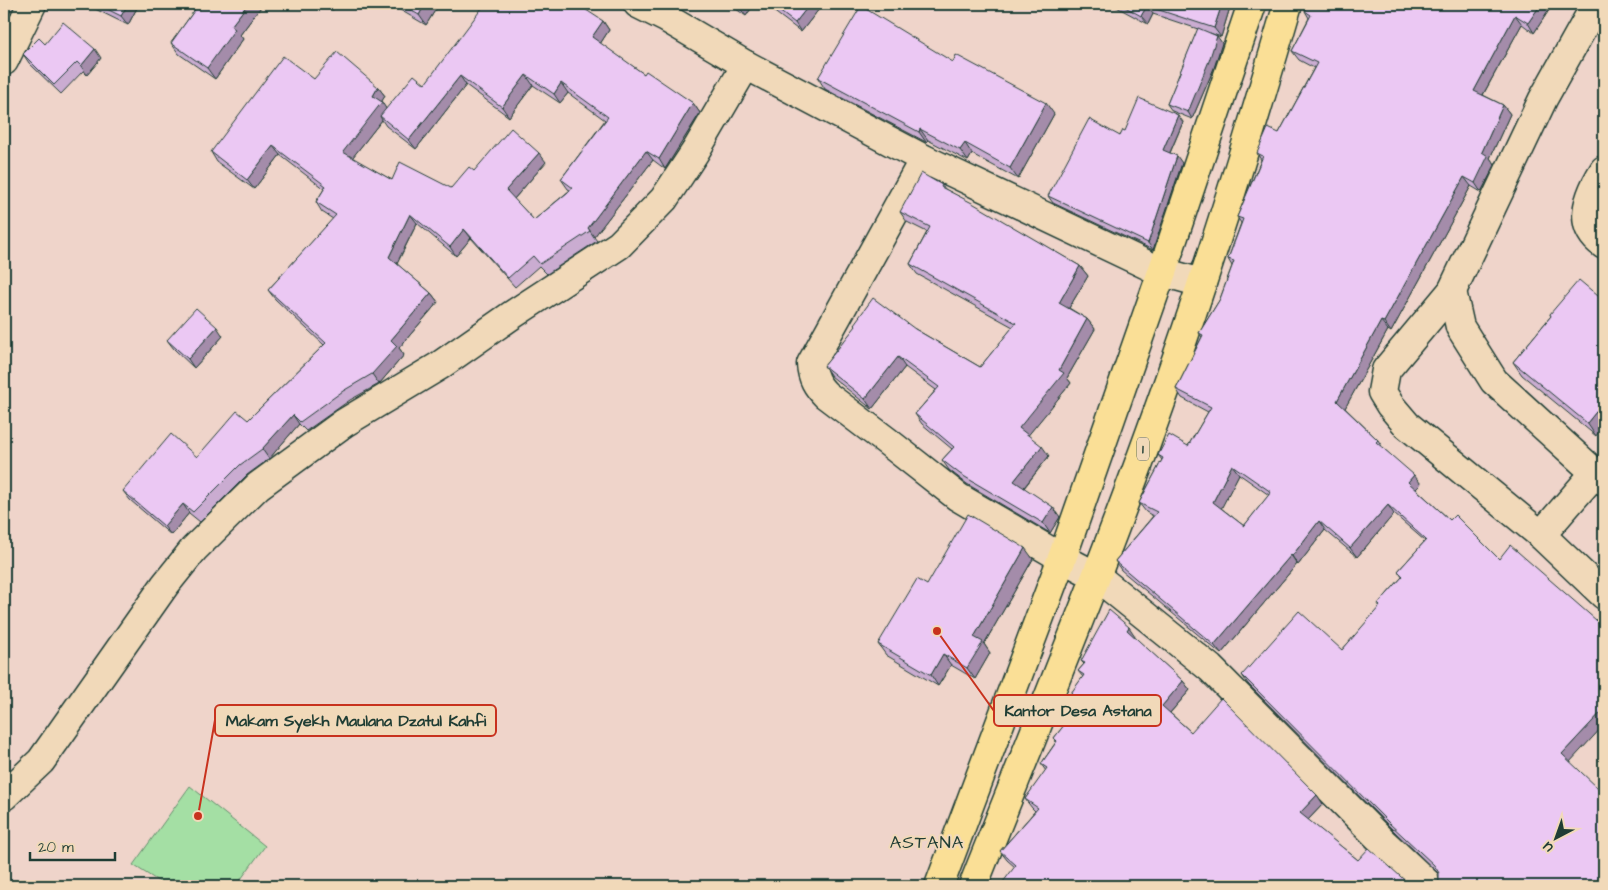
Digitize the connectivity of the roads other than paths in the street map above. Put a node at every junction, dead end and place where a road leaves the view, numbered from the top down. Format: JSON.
{"nodes":[{"id":1,"x":32,"y":4,"type":"edge"},
{"id":2,"x":638,"y":4,"type":"edge"},
{"id":3,"x":1252,"y":4,"type":"edge"},
{"id":4,"x":1288,"y":4,"type":"edge"},
{"id":5,"x":1596,"y":4,"type":"edge"},
{"id":6,"x":671,"y":11,"type":"edge"},
{"id":7,"x":4,"y":61,"type":"edge"},
{"id":8,"x":746,"y":65,"type":"junction"},
{"id":9,"x":924,"y":159,"type":"junction"},
{"id":10,"x":1604,"y":170,"type":"edge"},
{"id":11,"x":1604,"y":245,"type":"edge"},
{"id":12,"x":1162,"y":272,"type":"junction"},
{"id":13,"x":1202,"y":283,"type":"junction"},
{"id":14,"x":1452,"y":291,"type":"junction"},
{"id":15,"x":1599,"y":478,"type":"edge"},
{"id":16,"x":1541,"y":535,"type":"junction"},
{"id":17,"x":1062,"y":558,"type":"junction"},
{"id":18,"x":1096,"y":576,"type":"junction"},
{"id":19,"x":1604,"y":596,"type":"edge"},
{"id":20,"x":4,"y":796,"type":"edge"},
{"id":21,"x":939,"y":886,"type":"edge"},
{"id":22,"x":973,"y":886,"type":"edge"},
{"id":23,"x":1430,"y":886,"type":"edge"}],
"edges":[{"from":1,"to":7,"type":"street"},
{"from":2,"to":6,"type":"street"},
{"from":3,"to":12,"type":"highway"},
{"from":4,"to":13,"type":"highway","number":"1"},
{"from":5,"to":14,"type":"street"},
{"from":6,"to":8,"type":"street"},
{"from":8,"to":9,"type":"street"},
{"from":8,"to":20,"type":"street"},
{"from":9,"to":12,"type":"street"},
{"from":9,"to":17,"type":"street"},
{"from":10,"to":11,"type":"street"},
{"from":12,"to":13,"type":"street"},
{"from":12,"to":17,"type":"highway"},
{"from":13,"to":18,"type":"highway","number":"1"},
{"from":14,"to":15,"type":"street"},
{"from":14,"to":16,"type":"street"},
{"from":15,"to":16,"type":"street"},
{"from":16,"to":19,"type":"street"},
{"from":17,"to":18,"type":"street"},
{"from":17,"to":21,"type":"highway"},
{"from":18,"to":22,"type":"highway","number":"1"},
{"from":18,"to":23,"type":"street"}]}
